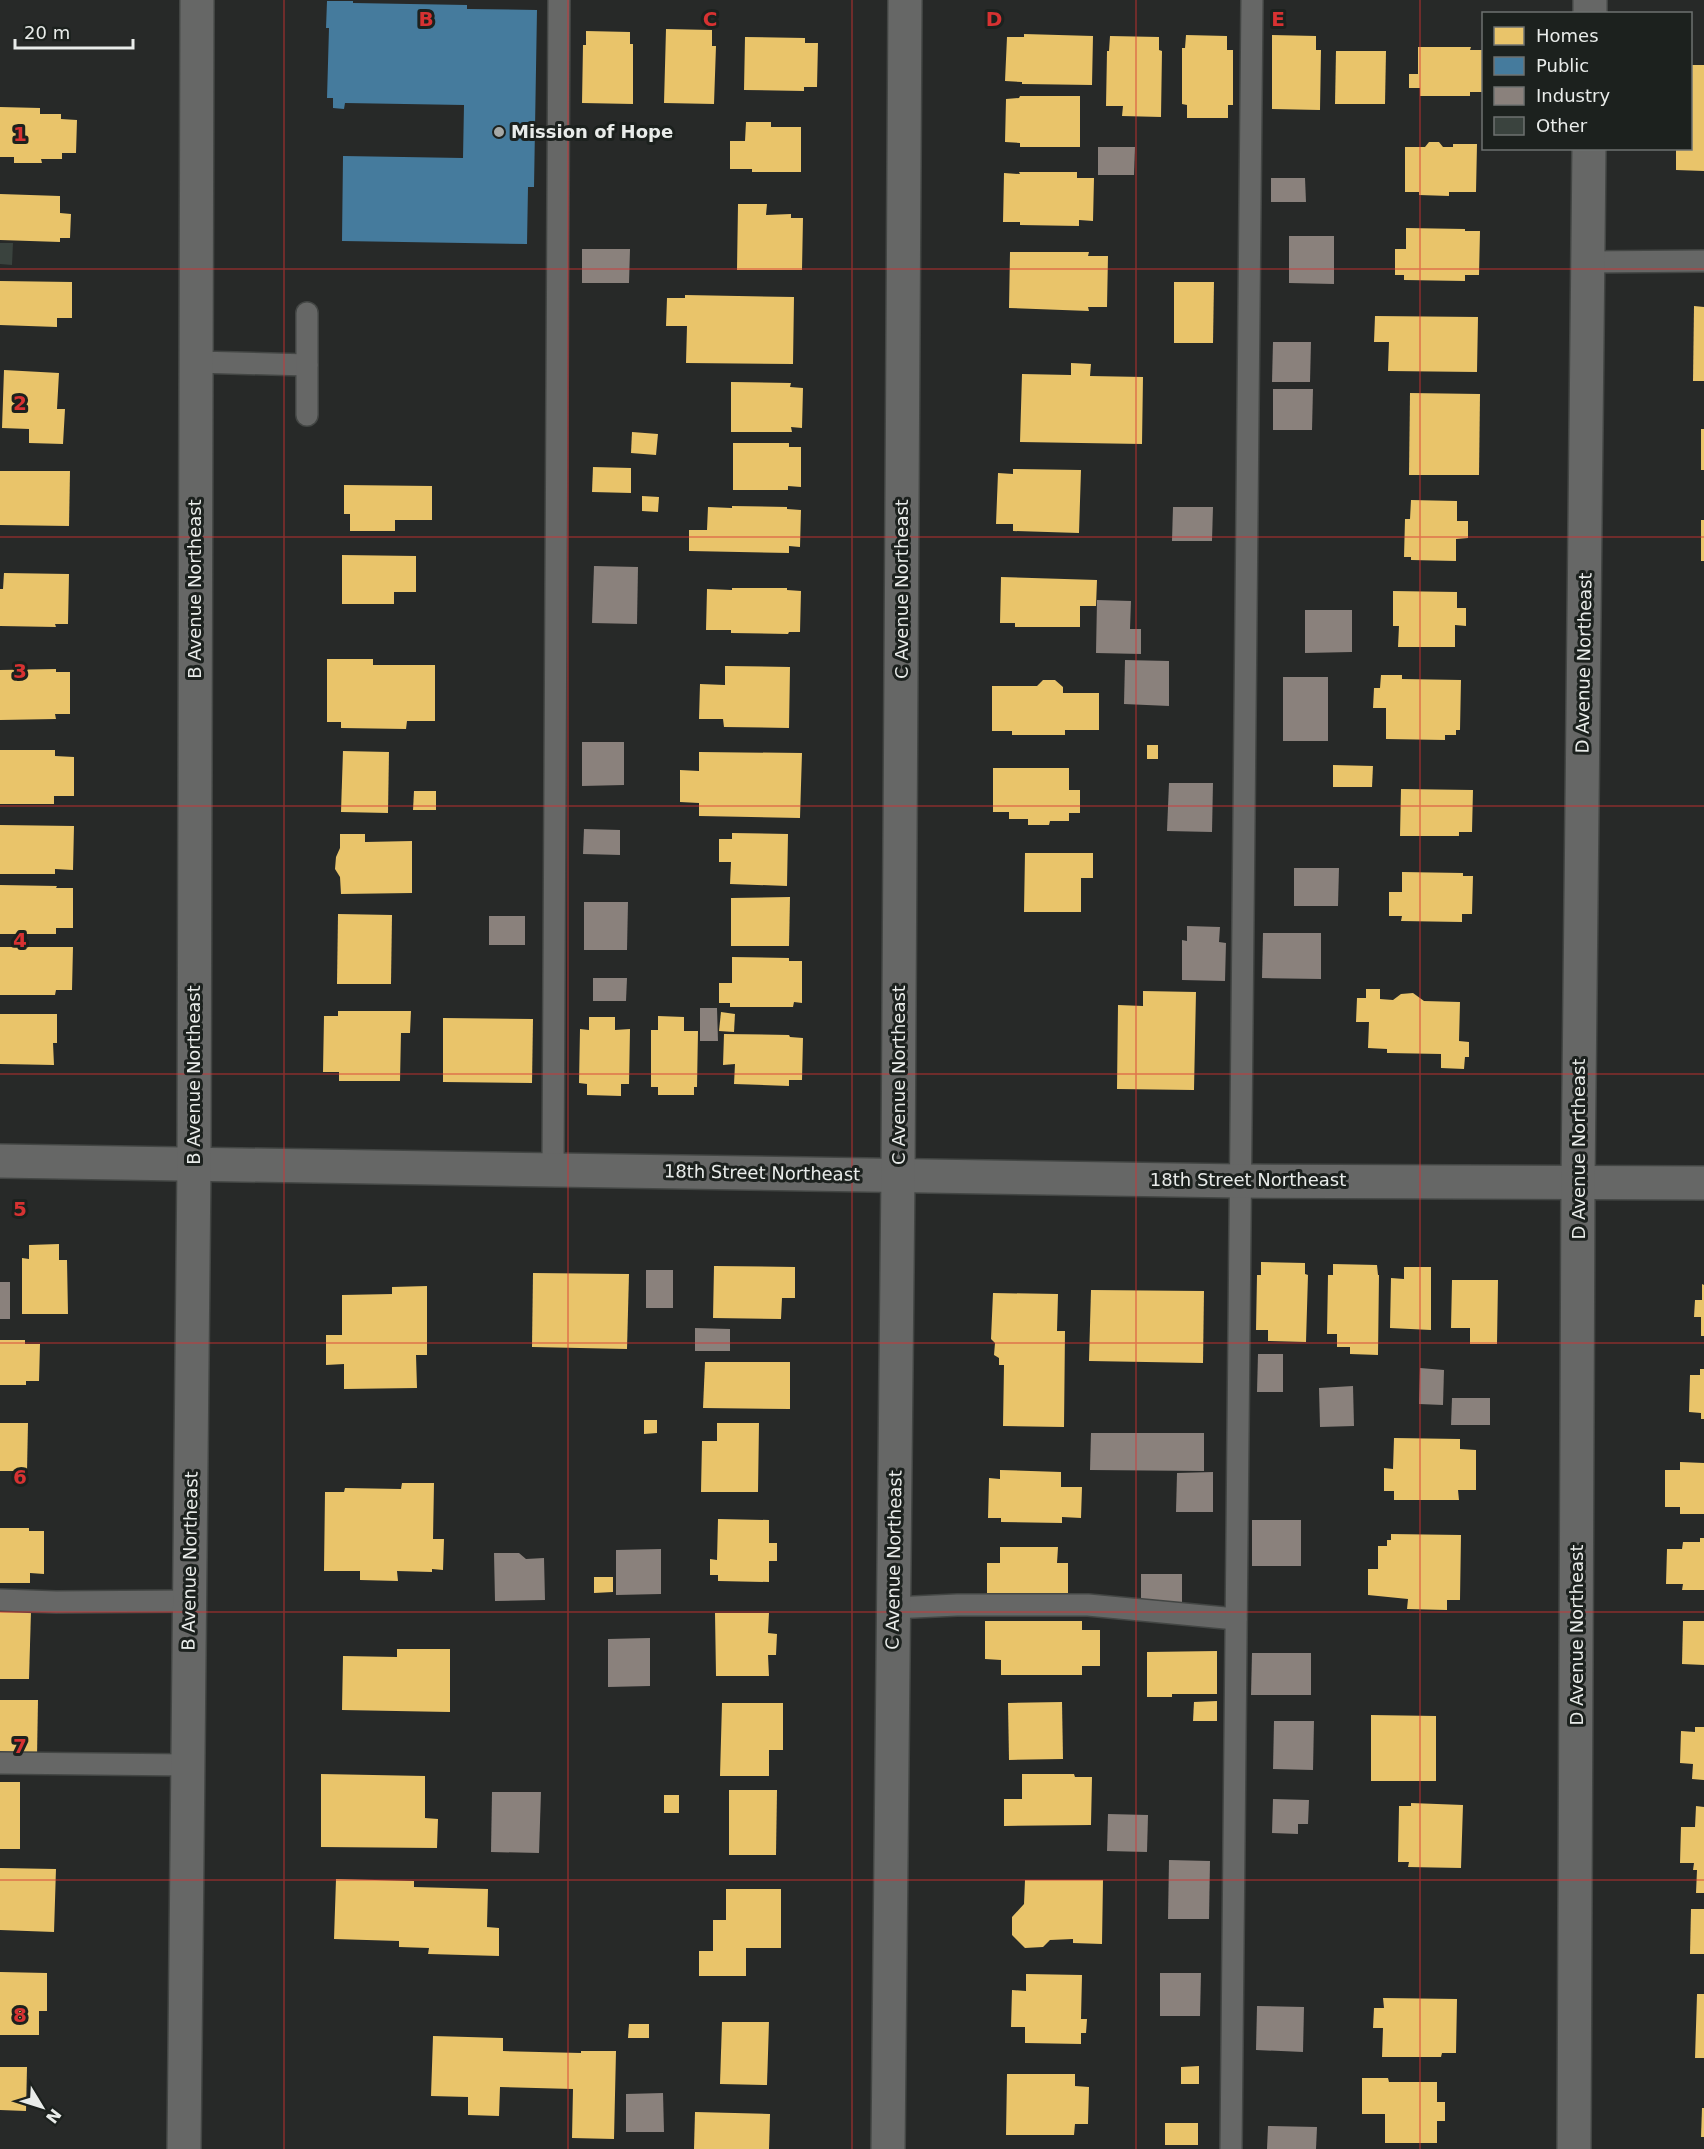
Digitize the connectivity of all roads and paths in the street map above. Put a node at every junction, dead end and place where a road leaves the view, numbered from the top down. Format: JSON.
{"nodes":[{"id":1,"x":197,"y":0,"type":"edge"},
{"id":2,"x":560,"y":0,"type":"edge"},
{"id":3,"x":905,"y":0,"type":"edge"},
{"id":4,"x":1251,"y":0,"type":"edge"},
{"id":5,"x":1589,"y":150,"type":"edge"},
{"id":6,"x":1704,"y":261,"type":"edge"},
{"id":7,"x":1588,"y":262,"type":"junction"},
{"id":8,"x":307,"y":313,"type":"dead end"},
{"id":9,"x":196,"y":362,"type":"junction"},
{"id":10,"x":308,"y":365,"type":"junction"},
{"id":11,"x":307,"y":415,"type":"dead end"},
{"id":12,"x":0,"y":1161,"type":"edge"},
{"id":13,"x":194,"y":1164,"type":"junction"},
{"id":14,"x":553,"y":1170,"type":"junction"},
{"id":15,"x":898,"y":1175,"type":"junction"},
{"id":16,"x":1239,"y":1181,"type":"junction"},
{"id":17,"x":1578,"y":1182,"type":"junction"},
{"id":18,"x":1704,"y":1184,"type":"edge"},
{"id":19,"x":0,"y":1600,"type":"edge"},
{"id":20,"x":189,"y":1600,"type":"junction"},
{"id":21,"x":893,"y":1608,"type":"junction"},
{"id":22,"x":1236,"y":1619,"type":"junction"},
{"id":23,"x":0,"y":1763,"type":"edge"},
{"id":24,"x":188,"y":1765,"type":"junction"},
{"id":25,"x":184,"y":2149,"type":"edge"},
{"id":26,"x":888,"y":2149,"type":"edge"},
{"id":27,"x":1231,"y":2149,"type":"edge"},
{"id":28,"x":1575,"y":2149,"type":"edge"}],
"edges":[{"from":1,"to":9,"type":"street","name":"B Avenue Northeast"},
{"from":2,"to":14,"type":"lane"},
{"from":3,"to":15,"type":"street","name":"C Avenue Northeast"},
{"from":4,"to":16,"type":"lane"},
{"from":5,"to":7,"type":"street","name":"D Avenue Northeast"},
{"from":6,"to":7,"type":"lane"},
{"from":7,"to":17,"type":"street","name":"D Avenue Northeast"},
{"from":8,"to":10,"type":"lane"},
{"from":9,"to":10,"type":"lane"},
{"from":9,"to":13,"type":"street","name":"B Avenue Northeast"},
{"from":10,"to":11,"type":"lane"},
{"from":12,"to":13,"type":"street","name":"18th Street Northeast"},
{"from":13,"to":14,"type":"street","name":"18th Street Northeast"},
{"from":13,"to":20,"type":"street","name":"B Avenue Northeast"},
{"from":14,"to":15,"type":"street","name":"18th Street Northeast"},
{"from":15,"to":16,"type":"street","name":"18th Street Northeast"},
{"from":15,"to":21,"type":"street","name":"C Avenue Northeast"},
{"from":16,"to":17,"type":"street","name":"18th Street Northeast"},
{"from":16,"to":22,"type":"lane"},
{"from":17,"to":18,"type":"street","name":"18th Street Northeast"},
{"from":17,"to":28,"type":"street","name":"D Avenue Northeast"},
{"from":19,"to":20,"type":"lane"},
{"from":20,"to":24,"type":"street","name":"B Avenue Northeast"},
{"from":21,"to":22,"type":"lane"},
{"from":21,"to":26,"type":"street","name":"C Avenue Northeast"},
{"from":22,"to":27,"type":"lane"},
{"from":23,"to":24,"type":"lane"},
{"from":24,"to":25,"type":"street","name":"B Avenue Northeast"}]}
